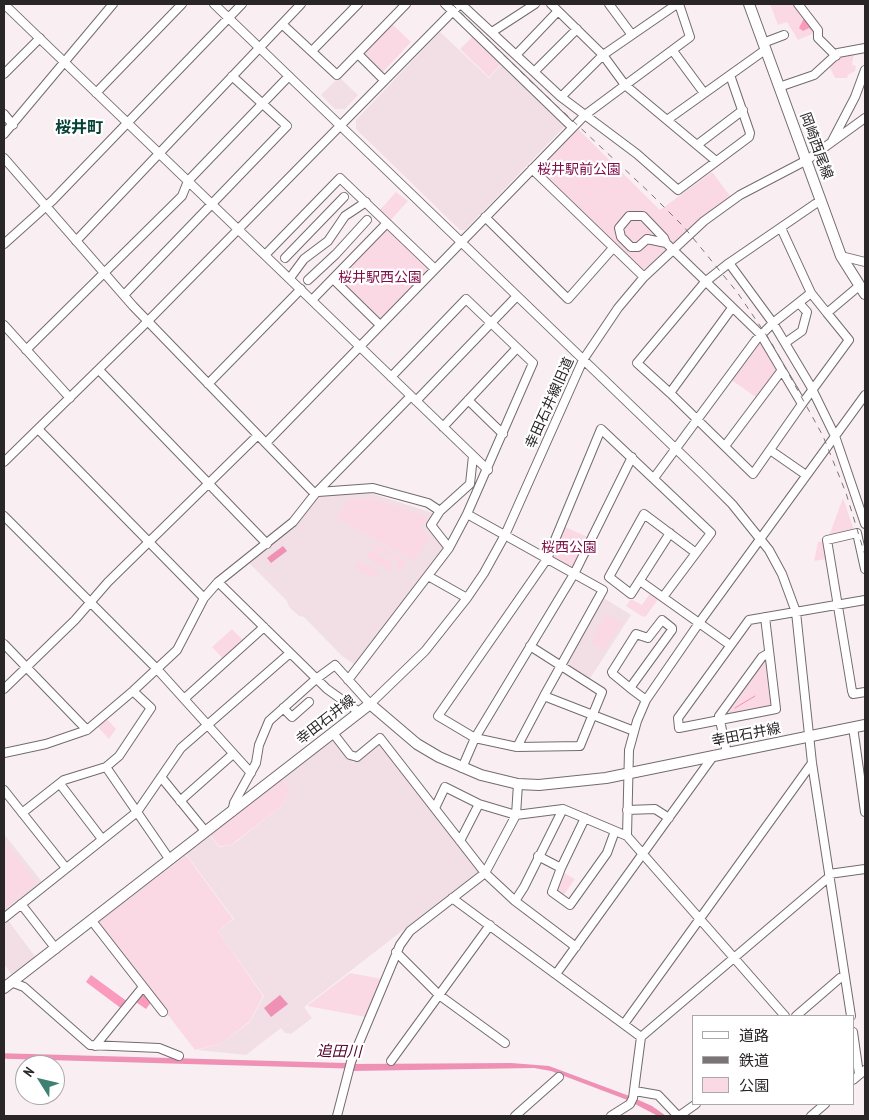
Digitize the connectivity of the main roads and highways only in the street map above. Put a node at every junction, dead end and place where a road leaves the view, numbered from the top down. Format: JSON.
{"nodes":[{"id":1,"x":752,"y":5,"type":"edge"},
{"id":2,"x":862,"y":290,"type":"edge"},
{"id":3,"x":865,"y":725,"type":"edge"},
{"id":4,"x":7,"y":985,"type":"edge"}],
"edges":[{"from":1,"to":2,"type":"main road","name":"岡崎西尾線"},
{"from":3,"to":4,"type":"main road","name":"幸田石井線"}]}
